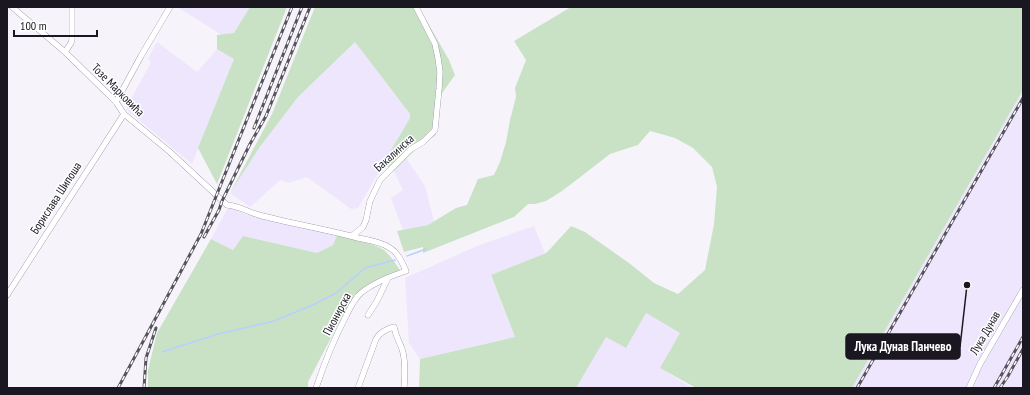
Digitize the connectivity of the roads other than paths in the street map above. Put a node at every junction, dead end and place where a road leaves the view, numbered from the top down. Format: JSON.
{"nodes":[{"id":1,"x":12,"y":7,"type":"edge"},
{"id":2,"x":72,"y":7,"type":"edge"},
{"id":3,"x":164,"y":7,"type":"edge"},
{"id":4,"x":170,"y":7,"type":"edge"},
{"id":5,"x":416,"y":7,"type":"edge"},
{"id":6,"x":164,"y":17,"type":"junction"},
{"id":7,"x":65,"y":52,"type":"junction"},
{"id":8,"x":116,"y":102,"type":"junction"},
{"id":9,"x":124,"y":114,"type":"junction"},
{"id":10,"x":352,"y":236,"type":"junction"},
{"id":11,"x":388,"y":278,"type":"junction"},
{"id":12,"x":1023,"y":290,"type":"edge"},
{"id":13,"x":7,"y":295,"type":"edge"},
{"id":14,"x":368,"y":315,"type":"dead end"},
{"id":15,"x":316,"y":388,"type":"edge"},
{"id":16,"x":358,"y":388,"type":"edge"},
{"id":17,"x":404,"y":388,"type":"edge"},
{"id":18,"x":969,"y":388,"type":"edge"}],
"edges":[{"from":1,"to":7,"type":"street","name":"Тозе Марковића"},
{"from":2,"to":7,"type":"street"},
{"from":3,"to":6,"type":"street"},
{"from":4,"to":6,"type":"street"},
{"from":5,"to":10,"type":"street","name":"Бакалинска"},
{"from":6,"to":8,"type":"street"},
{"from":7,"to":8,"type":"street","name":"Тозе Марковића"},
{"from":8,"to":9,"type":"street","name":"Тозе Марковића"},
{"from":9,"to":10,"type":"street","name":"Тозе Марковића"},
{"from":9,"to":13,"type":"street","name":"Борислава Шипоша"},
{"from":10,"to":11,"type":"street","name":"Пионирска"},
{"from":11,"to":14,"type":"street"},
{"from":11,"to":15,"type":"street","name":"Пионирска"},
{"from":12,"to":18,"type":"street","name":"Лука Дунав"},
{"from":16,"to":17,"type":"street"}]}
